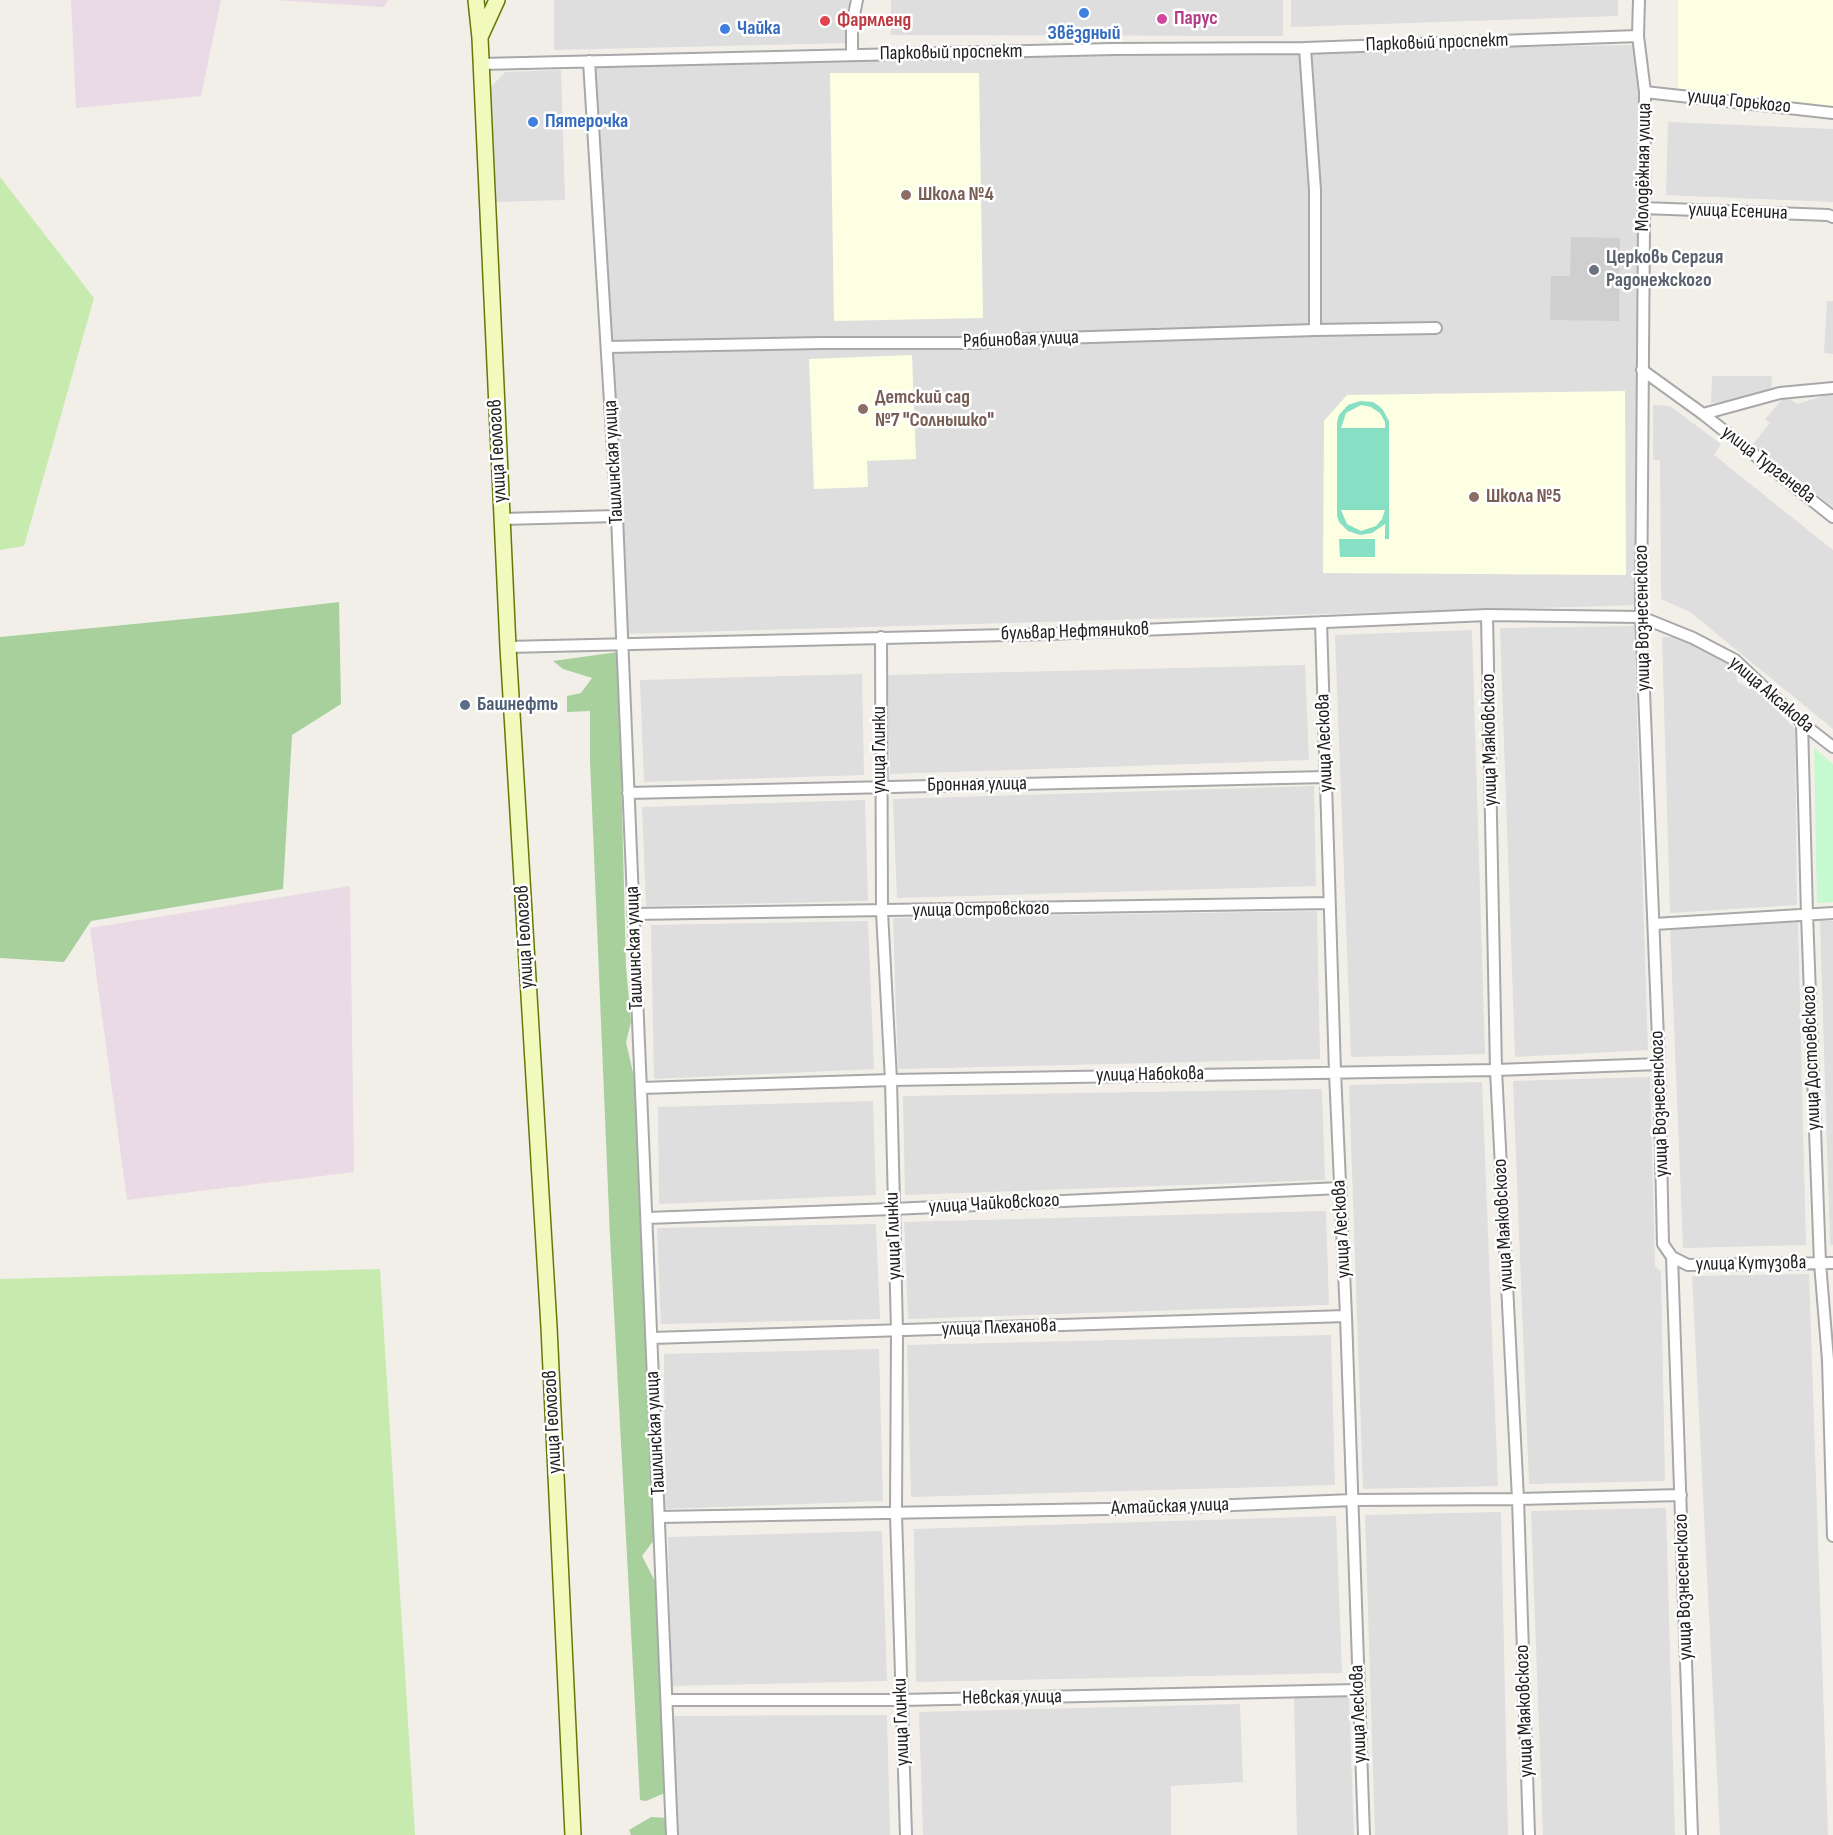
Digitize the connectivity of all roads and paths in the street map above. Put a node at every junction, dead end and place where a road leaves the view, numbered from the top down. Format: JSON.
{"nodes":[{"id":1,"x":476,"y":0,"type":"edge"},
{"id":2,"x":497,"y":0,"type":"edge"},
{"id":3,"x":856,"y":0,"type":"edge"},
{"id":4,"x":1639,"y":0,"type":"edge"},
{"id":5,"x":1638,"y":36,"type":"junction"},
{"id":6,"x":480,"y":38,"type":"junction"},
{"id":7,"x":1305,"y":48,"type":"junction"},
{"id":8,"x":852,"y":55,"type":"junction"},
{"id":9,"x":589,"y":61,"type":"junction"},
{"id":10,"x":481,"y":64,"type":"junction"},
{"id":11,"x":1646,"y":92,"type":"junction"},
{"id":12,"x":1833,"y":113,"type":"edge"},
{"id":13,"x":1643,"y":208,"type":"junction"},
{"id":14,"x":1833,"y":217,"type":"edge"},
{"id":15,"x":1436,"y":328,"type":"dead end"},
{"id":16,"x":1315,"y":330,"type":"junction"},
{"id":17,"x":607,"y":347,"type":"junction"},
{"id":18,"x":1642,"y":370,"type":"junction"},
{"id":19,"x":1833,"y":388,"type":"edge"},
{"id":20,"x":1703,"y":414,"type":"junction"},
{"id":21,"x":617,"y":516,"type":"junction"},
{"id":22,"x":1833,"y":517,"type":"edge"},
{"id":23,"x":501,"y":519,"type":"junction"},
{"id":24,"x":1487,"y":615,"type":"junction"},
{"id":25,"x":1641,"y":617,"type":"junction"},
{"id":26,"x":1321,"y":622,"type":"junction"},
{"id":27,"x":880,"y":637,"type":"junction"},
{"id":28,"x":621,"y":645,"type":"junction"},
{"id":29,"x":508,"y":647,"type":"junction"},
{"id":30,"x":1802,"y":723,"type":"junction"},
{"id":31,"x":1833,"y":747,"type":"edge"},
{"id":32,"x":1326,"y":777,"type":"junction"},
{"id":33,"x":880,"y":788,"type":"junction"},
{"id":34,"x":628,"y":793,"type":"junction"},
{"id":35,"x":1329,"y":903,"type":"junction"},
{"id":36,"x":882,"y":912,"type":"junction"},
{"id":37,"x":1833,"y":913,"type":"edge"},
{"id":38,"x":633,"y":914,"type":"junction"},
{"id":39,"x":1807,"y":914,"type":"junction"},
{"id":40,"x":1654,"y":924,"type":"junction"},
{"id":41,"x":1659,"y":1064,"type":"junction"},
{"id":42,"x":1496,"y":1070,"type":"junction"},
{"id":43,"x":1335,"y":1072,"type":"junction"},
{"id":44,"x":891,"y":1080,"type":"junction"},
{"id":45,"x":640,"y":1088,"type":"junction"},
{"id":46,"x":1340,"y":1188,"type":"junction"},
{"id":47,"x":893,"y":1209,"type":"junction"},
{"id":48,"x":647,"y":1218,"type":"junction"},
{"id":49,"x":1672,"y":1257,"type":"junction"},
{"id":50,"x":1821,"y":1263,"type":"junction"},
{"id":51,"x":1833,"y":1263,"type":"edge"},
{"id":52,"x":1346,"y":1316,"type":"junction"},
{"id":53,"x":897,"y":1331,"type":"junction"},
{"id":54,"x":652,"y":1338,"type":"junction"},
{"id":55,"x":1681,"y":1495,"type":"junction"},
{"id":56,"x":1518,"y":1499,"type":"junction"},
{"id":57,"x":1352,"y":1500,"type":"junction"},
{"id":58,"x":896,"y":1514,"type":"junction"},
{"id":59,"x":660,"y":1517,"type":"junction"},
{"id":60,"x":1833,"y":1536,"type":"edge"},
{"id":61,"x":1358,"y":1690,"type":"junction"},
{"id":62,"x":667,"y":1700,"type":"junction"},
{"id":63,"x":901,"y":1700,"type":"junction"},
{"id":64,"x":573,"y":1835,"type":"edge"},
{"id":65,"x":672,"y":1835,"type":"edge"},
{"id":66,"x":906,"y":1835,"type":"edge"},
{"id":67,"x":1364,"y":1835,"type":"edge"},
{"id":68,"x":1529,"y":1835,"type":"edge"},
{"id":69,"x":1692,"y":1835,"type":"edge"}],
"edges":[{"from":1,"to":6,"type":"main road","name":"улица Геологов"},
{"from":2,"to":6,"type":"main road"},
{"from":3,"to":8,"type":"street"},
{"from":4,"to":5,"type":"street","name":"Молодёжная улица"},
{"from":5,"to":7,"type":"street","name":"Парковый проспект"},
{"from":5,"to":11,"type":"street","name":"Молодёжная улица"},
{"from":6,"to":10,"type":"main road","name":"улица Геологов"},
{"from":7,"to":8,"type":"street","name":"Парковый проспект"},
{"from":7,"to":16,"type":"street"},
{"from":8,"to":9,"type":"street","name":"Парковый проспект"},
{"from":9,"to":10,"type":"street","name":"Парковый проспект"},
{"from":9,"to":17,"type":"street","name":"Ташлинская улица"},
{"from":10,"to":23,"type":"main road","name":"улица Геологов"},
{"from":11,"to":12,"type":"street","name":"улица Горького"},
{"from":11,"to":13,"type":"street","name":"Молодёжная улица"},
{"from":13,"to":14,"type":"street","name":"улица Есенина"},
{"from":13,"to":18,"type":"street","name":"Молодёжная улица"},
{"from":15,"to":16,"type":"street","name":"Рябиновая улица"},
{"from":16,"to":17,"type":"street","name":"Рябиновая улица"},
{"from":17,"to":21,"type":"street","name":"Ташлинская улица"},
{"from":18,"to":20,"type":"street","name":"улица Тургенева"},
{"from":18,"to":25,"type":"street","name":"улица Вознесенского"},
{"from":19,"to":20,"type":"street"},
{"from":20,"to":22,"type":"street","name":"улица Тургенева"},
{"from":21,"to":23,"type":"street"},
{"from":21,"to":28,"type":"street","name":"Ташлинская улица"},
{"from":23,"to":29,"type":"main road","name":"улица Геологов"},
{"from":24,"to":25,"type":"street","name":"бульвар Нефтяников"},
{"from":24,"to":26,"type":"street","name":"бульвар Нефтяников"},
{"from":24,"to":42,"type":"street","name":"улица Маяковского"},
{"from":25,"to":30,"type":"street","name":"улица Аксакова"},
{"from":25,"to":40,"type":"street","name":"улица Вознесенского"},
{"from":26,"to":27,"type":"street","name":"бульвар Нефтяников"},
{"from":26,"to":32,"type":"street","name":"улица Лескова"},
{"from":27,"to":28,"type":"street","name":"бульвар Нефтяников"},
{"from":27,"to":33,"type":"street","name":"улица Глинки"},
{"from":28,"to":29,"type":"street","name":"бульвар Нефтяников"},
{"from":28,"to":34,"type":"street","name":"Ташлинская улица"},
{"from":29,"to":64,"type":"main road","name":"улица Геологов"},
{"from":30,"to":31,"type":"street","name":"улица Аксакова"},
{"from":30,"to":39,"type":"street","name":"улица Достоевского"},
{"from":32,"to":33,"type":"street","name":"Бронная улица"},
{"from":32,"to":35,"type":"street","name":"улица Лескова"},
{"from":33,"to":34,"type":"street","name":"Бронная улица"},
{"from":33,"to":36,"type":"street","name":"улица Глинки"},
{"from":34,"to":38,"type":"street","name":"Ташлинская улица"},
{"from":35,"to":36,"type":"street","name":"улица Островского"},
{"from":35,"to":43,"type":"street","name":"улица Лескова"},
{"from":36,"to":38,"type":"street","name":"улица Островского"},
{"from":36,"to":44,"type":"street","name":"улица Глинки"},
{"from":37,"to":39,"type":"street"},
{"from":38,"to":45,"type":"street","name":"Ташлинская улица"},
{"from":39,"to":40,"type":"street"},
{"from":39,"to":50,"type":"street","name":"улица Достоевского"},
{"from":40,"to":41,"type":"street","name":"улица Вознесенского"},
{"from":41,"to":42,"type":"street","name":"улица Набокова"},
{"from":41,"to":49,"type":"street","name":"улица Вознесенского"},
{"from":42,"to":43,"type":"street","name":"улица Набокова"},
{"from":42,"to":56,"type":"street","name":"улица Маяковского"},
{"from":43,"to":44,"type":"street","name":"улица Набокова"},
{"from":43,"to":46,"type":"street","name":"улица Лескова"},
{"from":44,"to":45,"type":"street","name":"улица Набокова"},
{"from":44,"to":47,"type":"street","name":"улица Глинки"},
{"from":45,"to":48,"type":"street","name":"Ташлинская улица"},
{"from":46,"to":47,"type":"street","name":"улица Чайковского"},
{"from":46,"to":52,"type":"street","name":"улица Лескова"},
{"from":47,"to":48,"type":"street","name":"улица Чайковского"},
{"from":47,"to":53,"type":"street","name":"улица Глинки"},
{"from":48,"to":54,"type":"street","name":"Ташлинская улица"},
{"from":49,"to":50,"type":"street","name":"улица Кутузова"},
{"from":49,"to":55,"type":"street","name":"улица Вознесенского"},
{"from":50,"to":51,"type":"street","name":"улица Кутузова"},
{"from":50,"to":60,"type":"street","name":"улица Достоевского"},
{"from":52,"to":53,"type":"street","name":"улица Плеханова"},
{"from":52,"to":57,"type":"street","name":"улица Лескова"},
{"from":53,"to":54,"type":"street","name":"улица Плеханова"},
{"from":53,"to":58,"type":"street","name":"улица Глинки"},
{"from":54,"to":59,"type":"street","name":"Ташлинская улица"},
{"from":55,"to":56,"type":"street","name":"Алтайская улица"},
{"from":55,"to":69,"type":"street","name":"улица Вознесенского"},
{"from":56,"to":57,"type":"street","name":"Алтайская улица"},
{"from":56,"to":68,"type":"street","name":"улица Маяковского"},
{"from":57,"to":58,"type":"street","name":"Алтайская улица"},
{"from":57,"to":61,"type":"street","name":"улица Лескова"},
{"from":58,"to":59,"type":"street","name":"Алтайская улица"},
{"from":58,"to":63,"type":"street","name":"улица Глинки"},
{"from":59,"to":62,"type":"street","name":"Ташлинская улица"},
{"from":61,"to":63,"type":"street","name":"Невская улица"},
{"from":61,"to":67,"type":"street","name":"улица Лескова"},
{"from":62,"to":63,"type":"street","name":"Невская улица"},
{"from":62,"to":65,"type":"street","name":"Ташлинская улица"},
{"from":63,"to":66,"type":"street","name":"улица Глинки"}]}
